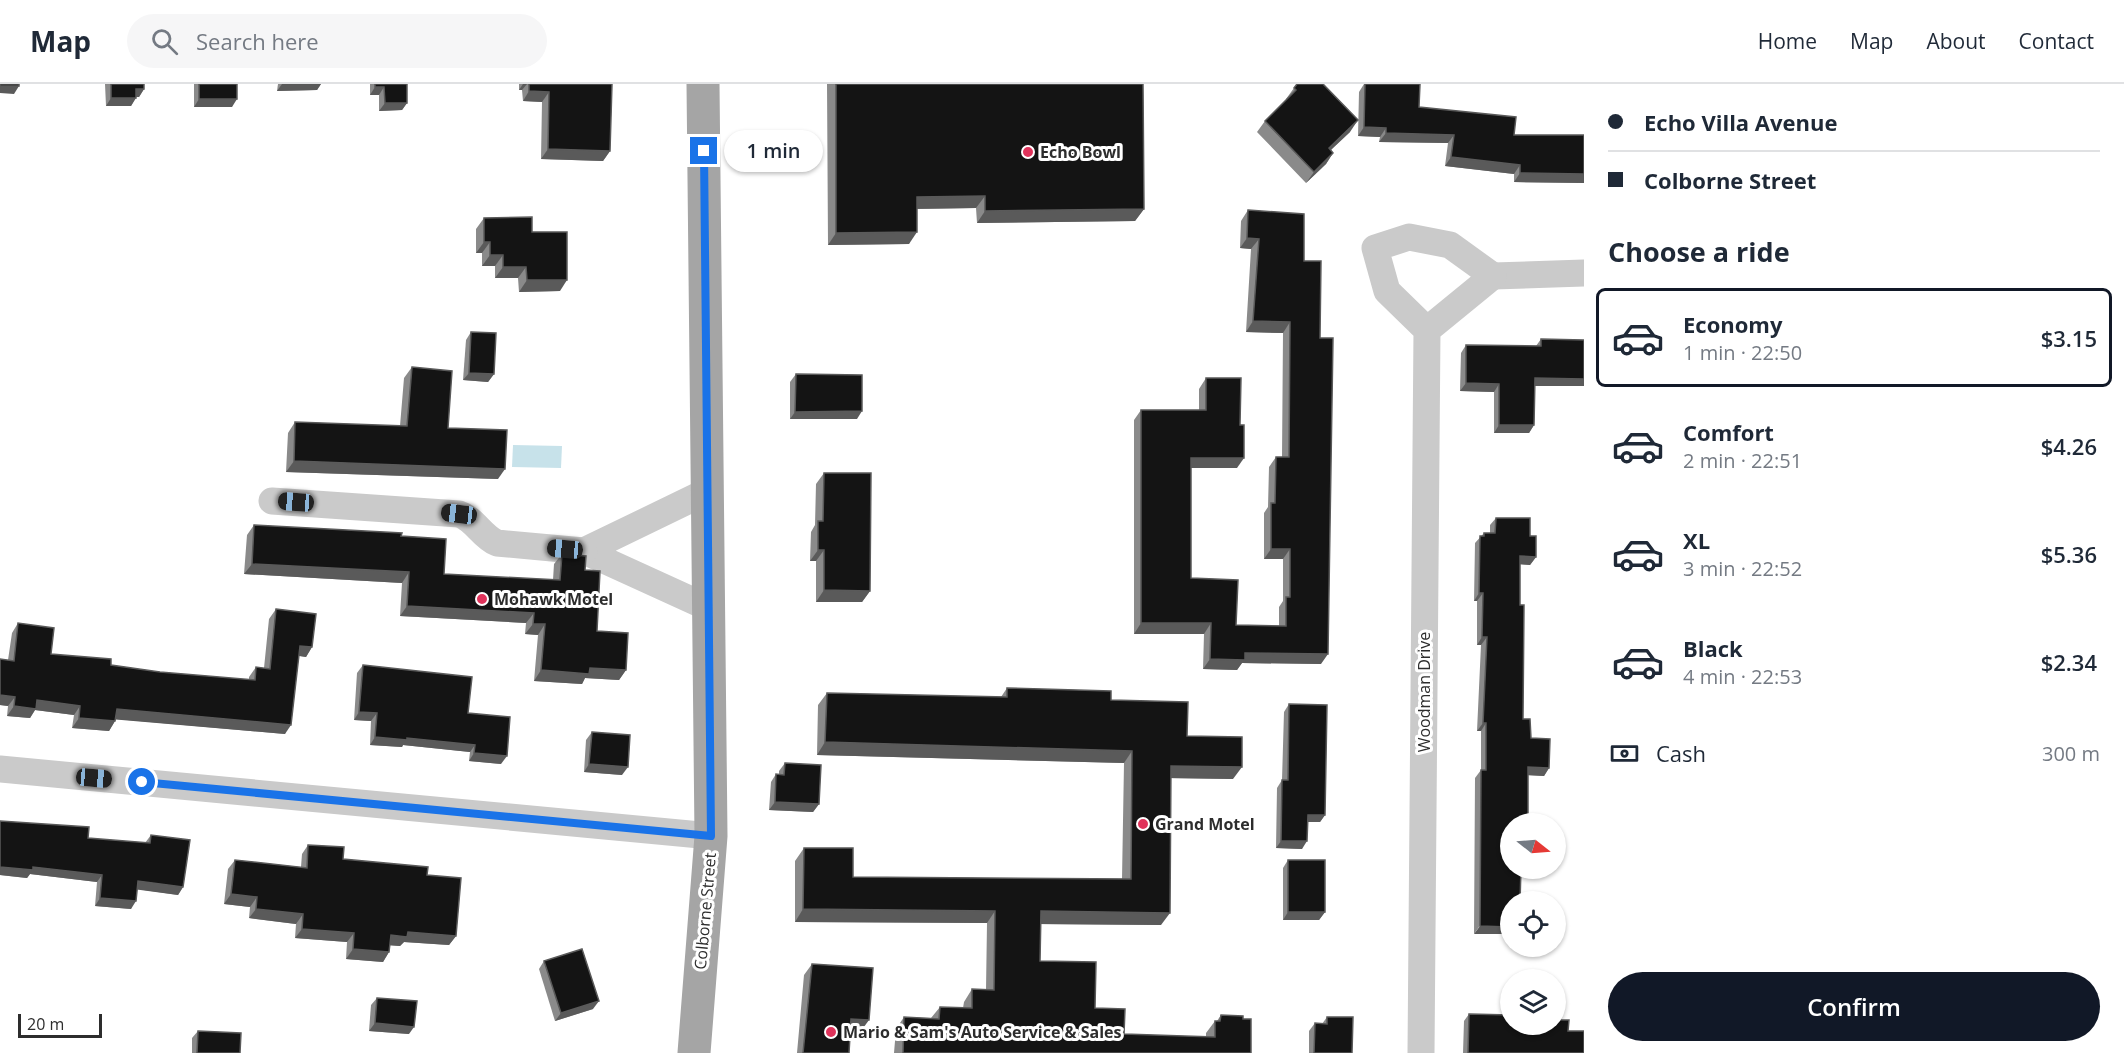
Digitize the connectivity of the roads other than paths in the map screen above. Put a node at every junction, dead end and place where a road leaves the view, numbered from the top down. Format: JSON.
{"nodes":[{"id":1,"x":703,"y":84,"type":"edge"},
{"id":2,"x":1584,"y":273,"type":"edge"},
{"id":3,"x":1493,"y":276,"type":"junction"},
{"id":4,"x":1427,"y":330,"type":"junction"},
{"id":5,"x":708,"y":491,"type":"junction"},
{"id":6,"x":272,"y":501,"type":"dead end"},
{"id":7,"x":584,"y":551,"type":"junction"},
{"id":8,"x":709,"y":608,"type":"junction"},
{"id":9,"x":0,"y":769,"type":"edge"},
{"id":10,"x":711,"y":836,"type":"junction"},
{"id":11,"x":694,"y":1053,"type":"edge"},
{"id":12,"x":1421,"y":1053,"type":"edge"}],
"edges":[{"from":1,"to":5,"type":"main road","name":"Colborne Street"},
{"from":2,"to":3,"type":"street"},
{"from":3,"to":4,"type":"street"},
{"from":3,"to":4,"type":"street"},
{"from":4,"to":12,"type":"street","name":"Woodman Drive"},
{"from":5,"to":7,"type":"street"},
{"from":5,"to":8,"type":"main road","name":"Colborne Street"},
{"from":6,"to":7,"type":"street"},
{"from":7,"to":8,"type":"street"},
{"from":8,"to":10,"type":"main road","name":"Colborne Street"},
{"from":9,"to":10,"type":"street"},
{"from":10,"to":11,"type":"main road","name":"Colborne Street"}]}
